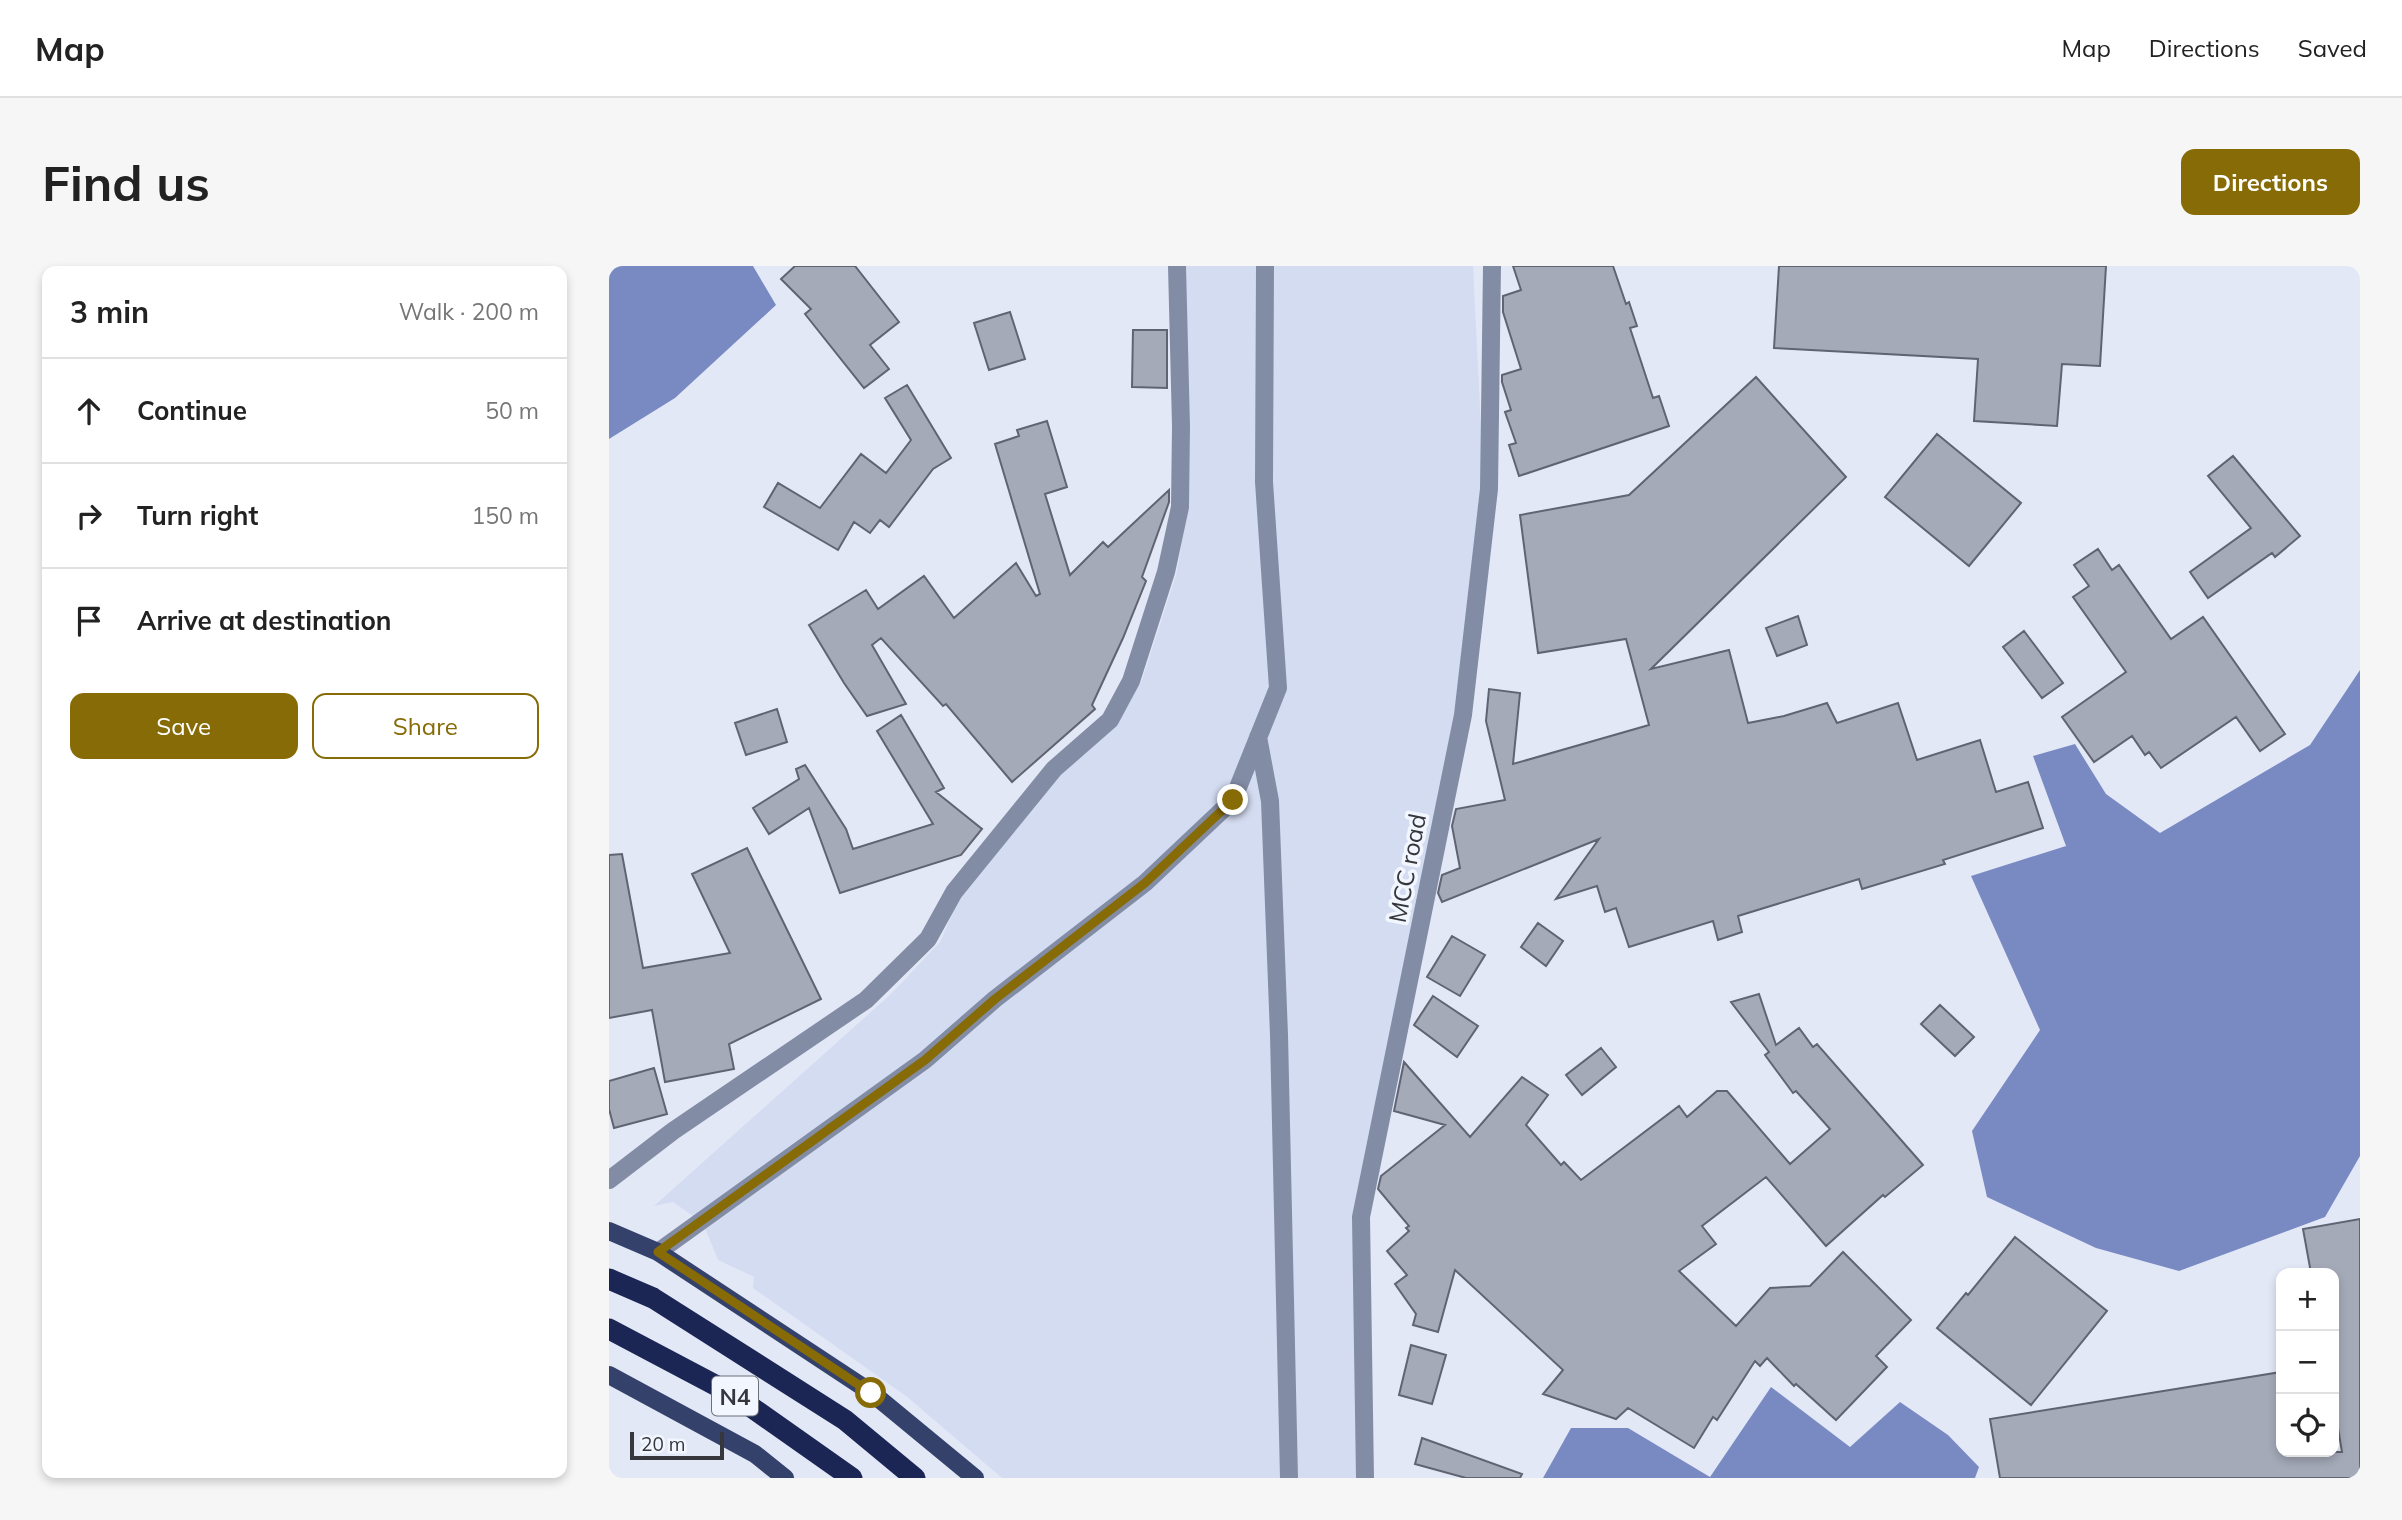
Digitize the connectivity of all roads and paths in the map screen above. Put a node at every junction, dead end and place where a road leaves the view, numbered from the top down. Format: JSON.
{"nodes":[{"id":1,"x":1177,"y":266,"type":"edge"},
{"id":2,"x":1265,"y":266,"type":"edge"},
{"id":3,"x":1492,"y":266,"type":"edge"},
{"id":4,"x":1258,"y":736,"type":"junction"},
{"id":5,"x":609,"y":1180,"type":"edge"},
{"id":6,"x":609,"y":1231,"type":"edge"},
{"id":7,"x":658,"y":1252,"type":"junction"},
{"id":8,"x":609,"y":1279,"type":"edge"},
{"id":9,"x":609,"y":1329,"type":"edge"},
{"id":10,"x":609,"y":1375,"type":"edge"},
{"id":11,"x":785,"y":1478,"type":"edge"},
{"id":12,"x":852,"y":1478,"type":"edge"},
{"id":13,"x":915,"y":1478,"type":"edge"},
{"id":14,"x":975,"y":1478,"type":"edge"},
{"id":15,"x":1289,"y":1478,"type":"edge"},
{"id":16,"x":1365,"y":1478,"type":"edge"}],
"edges":[{"from":1,"to":5,"type":"street"},
{"from":2,"to":4,"type":"street"},
{"from":3,"to":16,"type":"street","name":"MCC road"},
{"from":4,"to":7,"type":"street"},
{"from":4,"to":15,"type":"street"},
{"from":6,"to":7,"type":"main road"},
{"from":7,"to":14,"type":"main road"},
{"from":8,"to":13,"type":"highway","number":"N4"},
{"from":9,"to":12,"type":"highway","number":"N4"},
{"from":10,"to":11,"type":"main road"}]}
